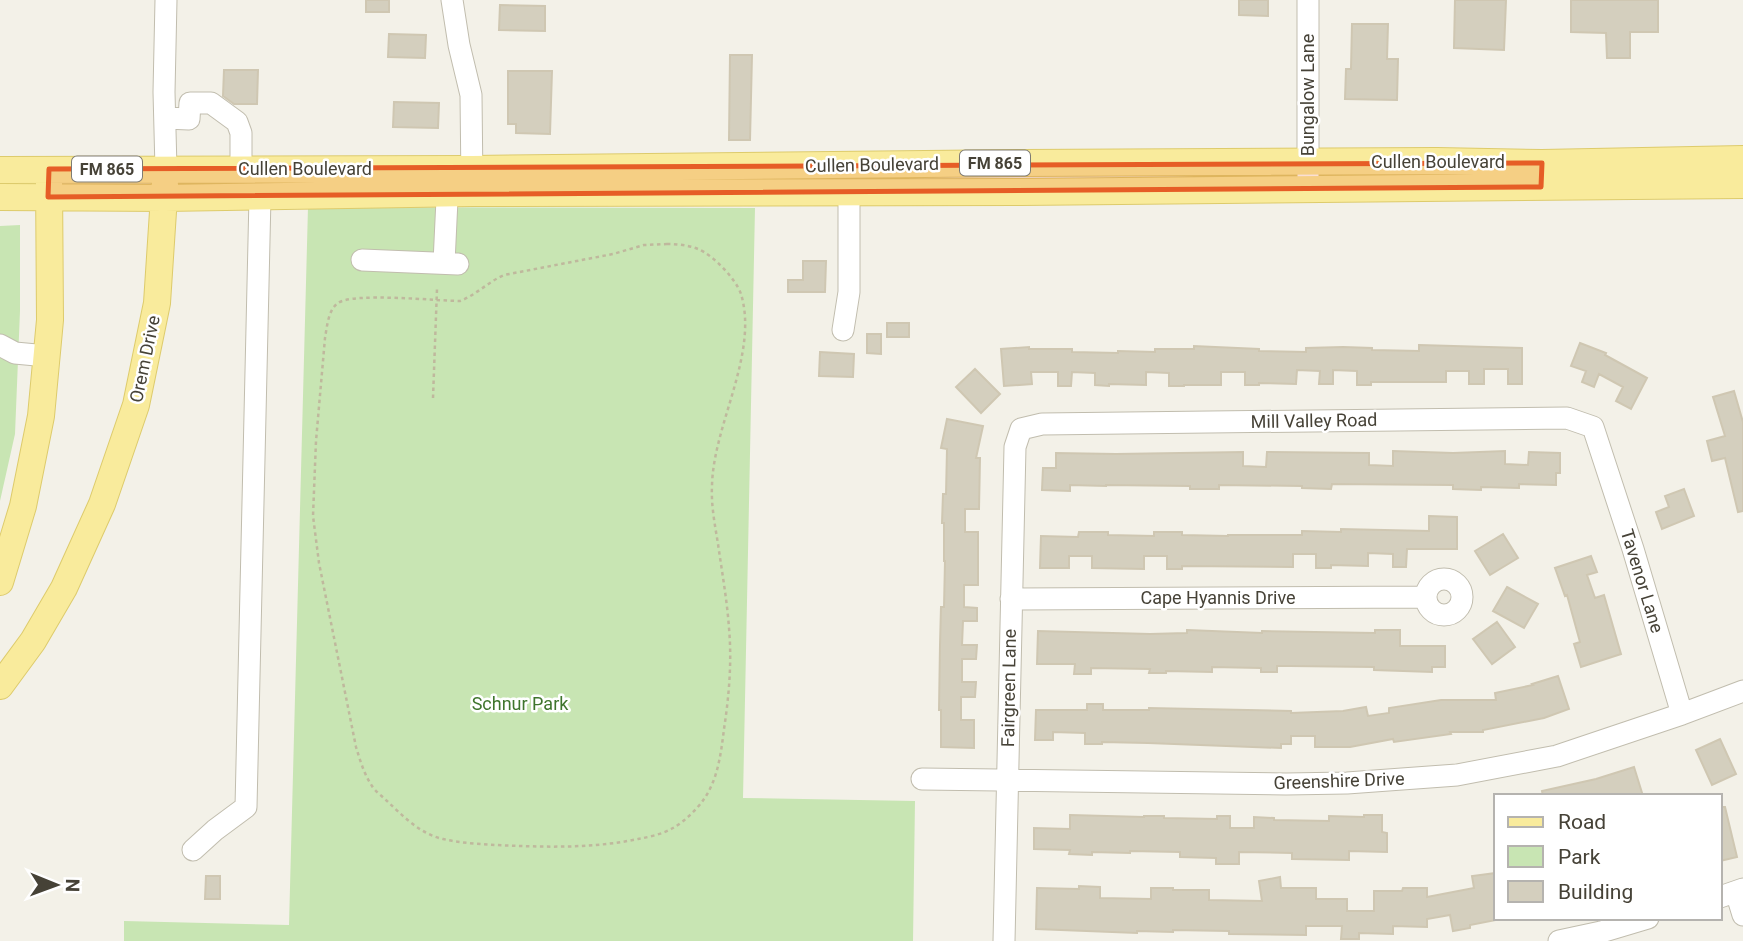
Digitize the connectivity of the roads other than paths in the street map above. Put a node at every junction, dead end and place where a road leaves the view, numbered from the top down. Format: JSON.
{"nodes":[{"id":1,"x":166,"y":0,"type":"edge"},
{"id":2,"x":452,"y":0,"type":"edge"},
{"id":3,"x":1308,"y":0,"type":"edge"},
{"id":4,"x":165,"y":118,"type":"junction"},
{"id":5,"x":1743,"y":159,"type":"edge"},
{"id":6,"x":1308,"y":162,"type":"junction"},
{"id":7,"x":1022,"y":163,"type":"junction"},
{"id":8,"x":738,"y":166,"type":"junction"},
{"id":9,"x":49,"y":169,"type":"junction"},
{"id":10,"x":166,"y":169,"type":"junction"},
{"id":11,"x":241,"y":169,"type":"junction"},
{"id":12,"x":0,"y":170,"type":"edge"},
{"id":13,"x":1542,"y":175,"type":"junction"},
{"id":14,"x":460,"y":181,"type":"junction"},
{"id":15,"x":1743,"y":185,"type":"edge"},
{"id":16,"x":1308,"y":190,"type":"junction"},
{"id":17,"x":849,"y":192,"type":"junction"},
{"id":18,"x":1021,"y":192,"type":"junction"},
{"id":19,"x":738,"y":193,"type":"junction"},
{"id":20,"x":0,"y":197,"type":"edge"},
{"id":21,"x":48,"y":197,"type":"junction"},
{"id":22,"x":260,"y":197,"type":"junction"},
{"id":23,"x":165,"y":198,"type":"junction"},
{"id":24,"x":362,"y":260,"type":"dead end"},
{"id":25,"x":843,"y":330,"type":"dead end"},
{"id":26,"x":0,"y":345,"type":"edge"},
{"id":27,"x":47,"y":356,"type":"junction"},
{"id":28,"x":1018,"y":436,"type":"joint"},
{"id":29,"x":1600,"y":447,"type":"joint"},
{"id":30,"x":0,"y":582,"type":"edge"},
{"id":31,"x":1425,"y":597,"type":"dead end"},
{"id":32,"x":1011,"y":599,"type":"junction"},
{"id":33,"x":0,"y":686,"type":"edge"},
{"id":34,"x":1743,"y":691,"type":"edge"},
{"id":35,"x":1682,"y":715,"type":"junction"},
{"id":36,"x":922,"y":779,"type":"dead end"},
{"id":37,"x":1007,"y":779,"type":"junction"},
{"id":38,"x":193,"y":850,"type":"dead end"},
{"id":39,"x":1733,"y":892,"type":"edge"},
{"id":40,"x":1743,"y":915,"type":"edge"},
{"id":41,"x":1641,"y":920,"type":"edge"},
{"id":42,"x":1004,"y":941,"type":"edge"},
{"id":43,"x":1559,"y":941,"type":"edge"}],
"edges":[{"from":1,"to":4,"type":"street","name":"Orem Drive"},
{"from":2,"to":14,"type":"street"},
{"from":3,"to":6,"type":"street","name":"Bungalow Lane"},
{"from":4,"to":10,"type":"street","name":"Orem Drive"},
{"from":4,"to":11,"type":"street"},
{"from":5,"to":13,"type":"main road","name":"Cullen Boulevard","number":"FM 865"},
{"from":6,"to":7,"type":"main road","name":"Cullen Boulevard","number":"FM 865"},
{"from":6,"to":13,"type":"main road","name":"Cullen Boulevard","number":"FM 865"},
{"from":6,"to":16,"type":"street","name":"Bungalow Lane"},
{"from":7,"to":8,"type":"main road","name":"Cullen Boulevard","number":"FM 865"},
{"from":7,"to":18,"type":"main road"},
{"from":8,"to":14,"type":"main road","name":"Cullen Boulevard","number":"FM 865"},
{"from":8,"to":19,"type":"main road"},
{"from":9,"to":10,"type":"main road","name":"Cullen Boulevard","number":"FM 865"},
{"from":9,"to":12,"type":"main road","name":"Cullen Boulevard","number":"FM 865"},
{"from":9,"to":21,"type":"main road"},
{"from":10,"to":11,"type":"main road","name":"Cullen Boulevard","number":"FM 865"},
{"from":10,"to":23,"type":"main road","name":"Orem Drive"},
{"from":11,"to":14,"type":"main road","name":"Cullen Boulevard","number":"FM 865"},
{"from":13,"to":15,"type":"main road","name":"Cullen Boulevard","number":"FM 865"},
{"from":13,"to":16,"type":"main road","name":"Cullen Boulevard","number":"FM 865"},
{"from":14,"to":19,"type":"main road","name":"Cullen Boulevard","number":"FM 865"},
{"from":14,"to":22,"type":"main road","name":"Cullen Boulevard","number":"FM 865"},
{"from":14,"to":24,"type":"street"},
{"from":16,"to":18,"type":"main road","name":"Cullen Boulevard","number":"FM 865"},
{"from":17,"to":18,"type":"main road","name":"Cullen Boulevard","number":"FM 865"},
{"from":17,"to":19,"type":"main road","name":"Cullen Boulevard","number":"FM 865"},
{"from":17,"to":25,"type":"street"},
{"from":20,"to":21,"type":"main road","name":"Cullen Boulevard","number":"FM 865"},
{"from":21,"to":23,"type":"main road","name":"Cullen Boulevard","number":"FM 865"},
{"from":21,"to":27,"type":"main road"},
{"from":22,"to":23,"type":"main road","name":"Cullen Boulevard","number":"FM 865"},
{"from":22,"to":38,"type":"street"},
{"from":23,"to":33,"type":"main road","name":"Orem Drive"},
{"from":26,"to":27,"type":"street"},
{"from":27,"to":30,"type":"main road"},
{"from":28,"to":29,"type":"street","name":"Mill Valley Road"},
{"from":28,"to":32,"type":"street","name":"Fairgreen Lane"},
{"from":29,"to":35,"type":"street","name":"Tavenor Lane"},
{"from":31,"to":32,"type":"street","name":"Cape Hyannis Drive"},
{"from":32,"to":37,"type":"street","name":"Fairgreen Lane"},
{"from":34,"to":35,"type":"street","name":"Greenshire Drive"},
{"from":35,"to":37,"type":"street","name":"Greenshire Drive"},
{"from":36,"to":37,"type":"street","name":"Greenshire Drive"},
{"from":37,"to":42,"type":"street","name":"Fairgreen Lane"},
{"from":39,"to":40,"type":"street"},
{"from":41,"to":43,"type":"street"}]}
